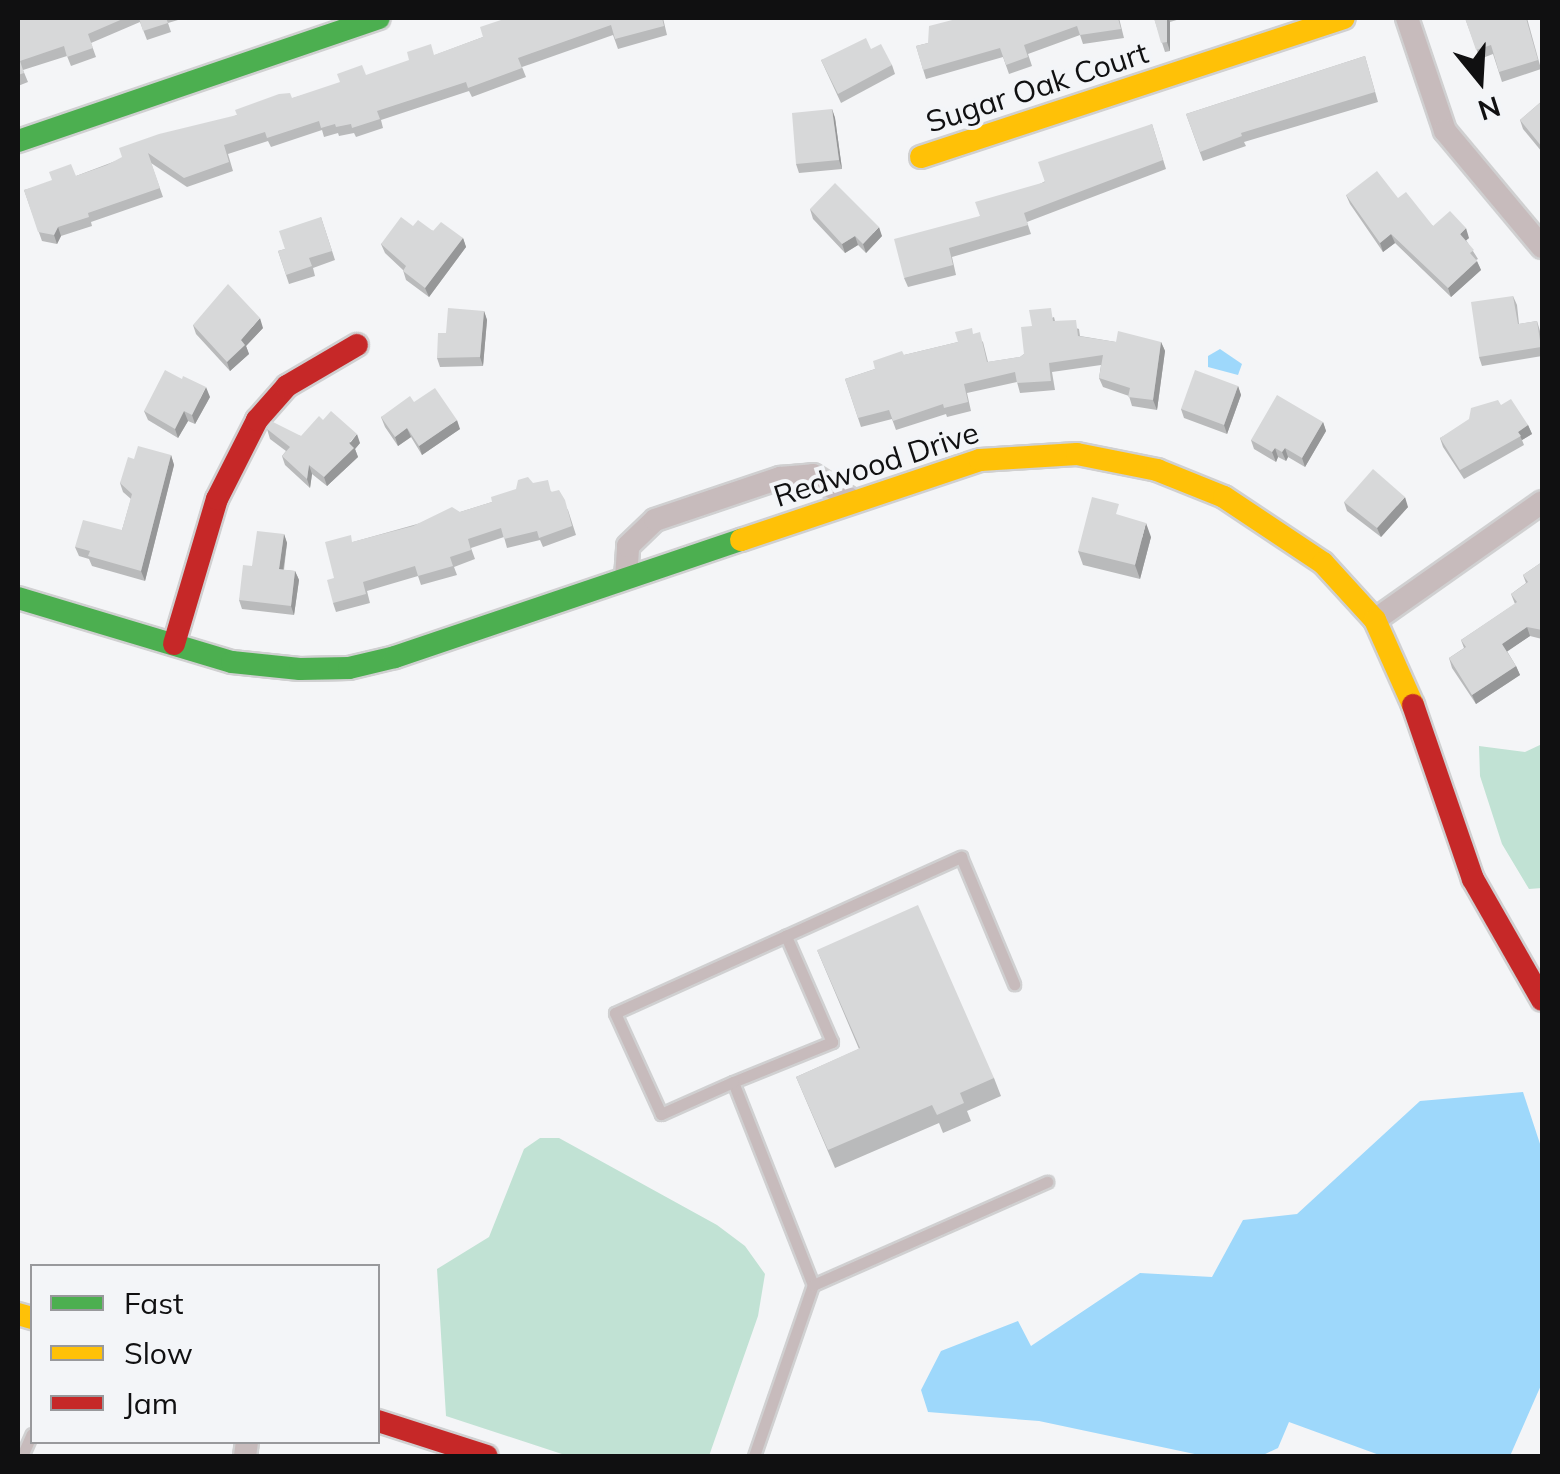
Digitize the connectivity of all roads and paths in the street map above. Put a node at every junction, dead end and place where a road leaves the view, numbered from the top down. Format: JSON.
{"nodes":[{"id":1,"x":379,"y":18,"type":"edge"},
{"id":2,"x":1344,"y":18,"type":"edge"},
{"id":3,"x":1407,"y":18,"type":"edge"},
{"id":4,"x":18,"y":140,"type":"edge"},
{"id":5,"x":920,"y":157,"type":"dead end"},
{"id":6,"x":1542,"y":247,"type":"edge"},
{"id":7,"x":357,"y":345,"type":"dead end"},
{"id":8,"x":853,"y":500,"type":"junction"},
{"id":9,"x":1542,"y":502,"type":"edge"},
{"id":10,"x":626,"y":578,"type":"junction"},
{"id":11,"x":18,"y":598,"type":"edge"},
{"id":12,"x":1375,"y":620,"type":"junction"},
{"id":13,"x":174,"y":644,"type":"junction"},
{"id":14,"x":786,"y":936,"type":"junction"},
{"id":15,"x":1014,"y":984,"type":"dead end"},
{"id":16,"x":1542,"y":1000,"type":"edge"},
{"id":17,"x":733,"y":1082,"type":"junction"},
{"id":18,"x":1047,"y":1182,"type":"dead end"},
{"id":19,"x":814,"y":1285,"type":"junction"},
{"id":20,"x":380,"y":1422,"type":"edge"},
{"id":21,"x":422,"y":1446,"type":"edge"},
{"id":22,"x":486,"y":1456,"type":"edge"},
{"id":23,"x":754,"y":1456,"type":"edge"}],
"edges":[{"from":1,"to":4,"type":"street"},
{"from":2,"to":5,"type":"street","name":"Sugar Oak Court"},
{"from":3,"to":6,"type":"street"},
{"from":7,"to":13,"type":"street"},
{"from":8,"to":10,"type":"street","name":"Redwood Drive"},
{"from":8,"to":10,"type":"street"},
{"from":8,"to":12,"type":"street","name":"Redwood Drive"},
{"from":9,"to":12,"type":"street"},
{"from":10,"to":13,"type":"street","name":"Redwood Drive"},
{"from":11,"to":13,"type":"street","name":"Redwood Drive"},
{"from":12,"to":16,"type":"street","name":"Redwood Drive"},
{"from":14,"to":15,"type":"lane"},
{"from":14,"to":17,"type":"lane"},
{"from":14,"to":17,"type":"lane"},
{"from":17,"to":19,"type":"lane"},
{"from":18,"to":19,"type":"lane"},
{"from":19,"to":23,"type":"lane"},
{"from":20,"to":21,"type":"street"},
{"from":21,"to":22,"type":"street"}]}
